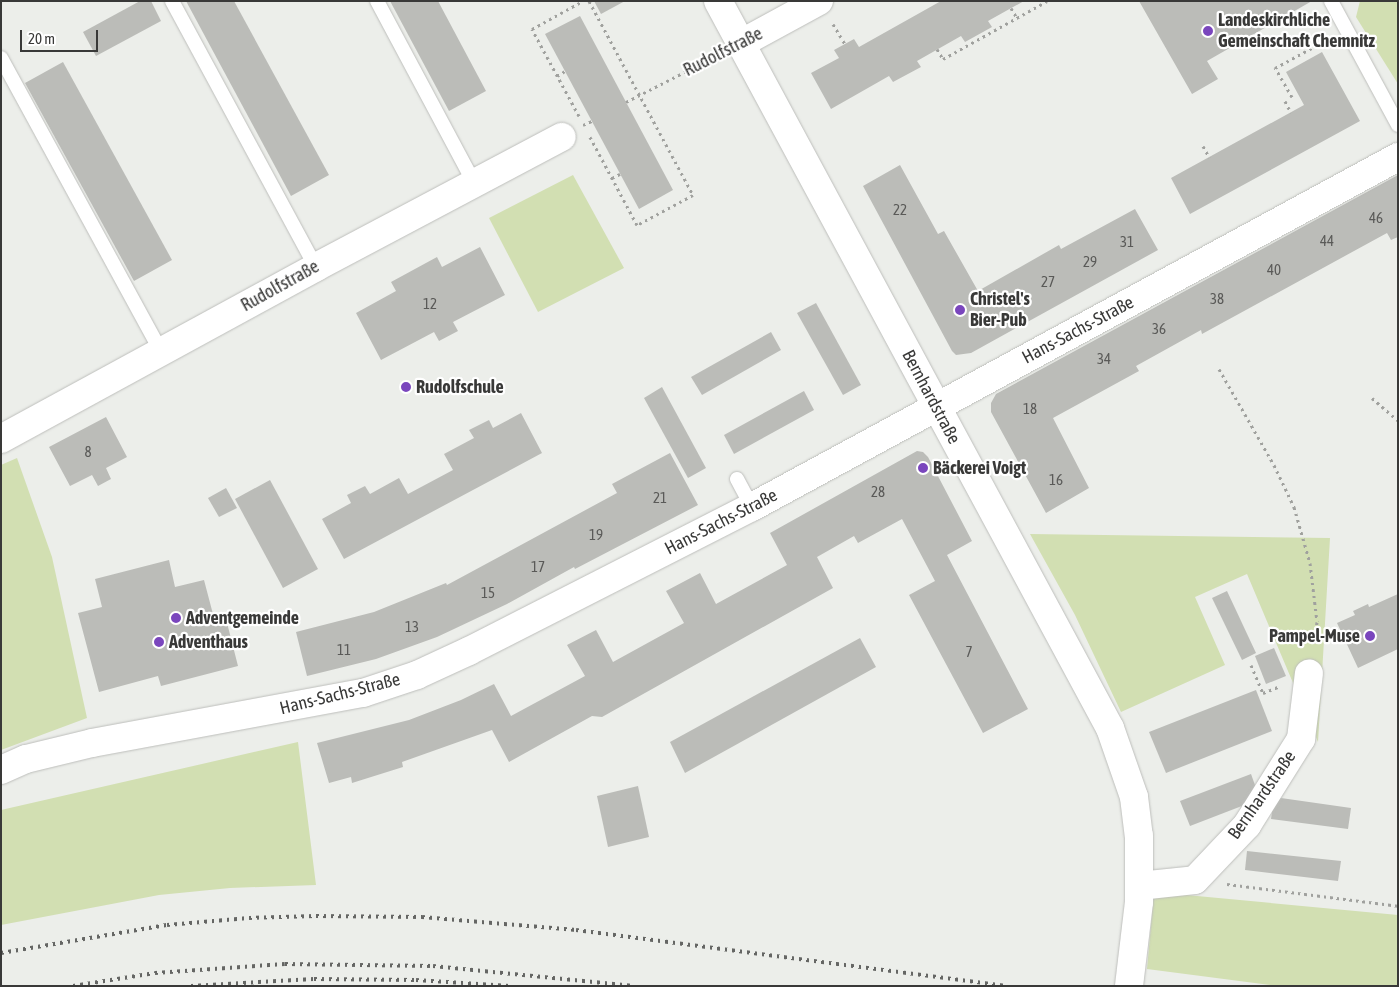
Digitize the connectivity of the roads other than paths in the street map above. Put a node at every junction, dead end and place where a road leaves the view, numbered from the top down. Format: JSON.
{"nodes":[{"id":1,"x":172,"y":1,"type":"edge"},
{"id":2,"x":377,"y":1,"type":"edge"},
{"id":3,"x":718,"y":1,"type":"edge"},
{"id":4,"x":819,"y":1,"type":"edge"},
{"id":5,"x":1331,"y":1,"type":"edge"},
{"id":6,"x":740,"y":44,"type":"junction"},
{"id":7,"x":1,"y":58,"type":"edge"},
{"id":8,"x":1398,"y":125,"type":"edge"},
{"id":9,"x":562,"y":137,"type":"dead end"},
{"id":10,"x":1398,"y":157,"type":"edge"},
{"id":11,"x":474,"y":183,"type":"junction"},
{"id":12,"x":316,"y":266,"type":"junction"},
{"id":13,"x":161,"y":351,"type":"junction"},
{"id":14,"x":936,"y":406,"type":"junction"},
{"id":15,"x":1,"y":439,"type":"edge"},
{"id":16,"x":737,"y":479,"type":"dead end"},
{"id":17,"x":752,"y":507,"type":"junction"},
{"id":18,"x":1309,"y":673,"type":"road end"},
{"id":19,"x":1,"y":770,"type":"edge"},
{"id":20,"x":1139,"y":886,"type":"junction"},
{"id":21,"x":1130,"y":975,"type":"edge"}],
"edges":[{"from":1,"to":12,"type":"lane"},
{"from":2,"to":11,"type":"lane"},
{"from":3,"to":6,"type":"street","name":"Bernhardstraße"},
{"from":4,"to":6,"type":"street","name":"Rudolfstraße"},
{"from":5,"to":8,"type":"lane"},
{"from":6,"to":14,"type":"street","name":"Bernhardstraße"},
{"from":7,"to":13,"type":"lane"},
{"from":9,"to":11,"type":"street","name":"Rudolfstraße"},
{"from":10,"to":14,"type":"street","name":"Hans-Sachs-Straße"},
{"from":11,"to":12,"type":"street","name":"Rudolfstraße"},
{"from":12,"to":13,"type":"street","name":"Rudolfstraße"},
{"from":13,"to":15,"type":"street","name":"Rudolfstraße"},
{"from":14,"to":17,"type":"street","name":"Hans-Sachs-Straße"},
{"from":14,"to":20,"type":"street","name":"Bernhardstraße"},
{"from":16,"to":17,"type":"lane"},
{"from":17,"to":19,"type":"street","name":"Hans-Sachs-Straße"},
{"from":18,"to":20,"type":"street","name":"Bernhardstraße"},
{"from":20,"to":21,"type":"street","name":"Bernhardstraße"}]}
